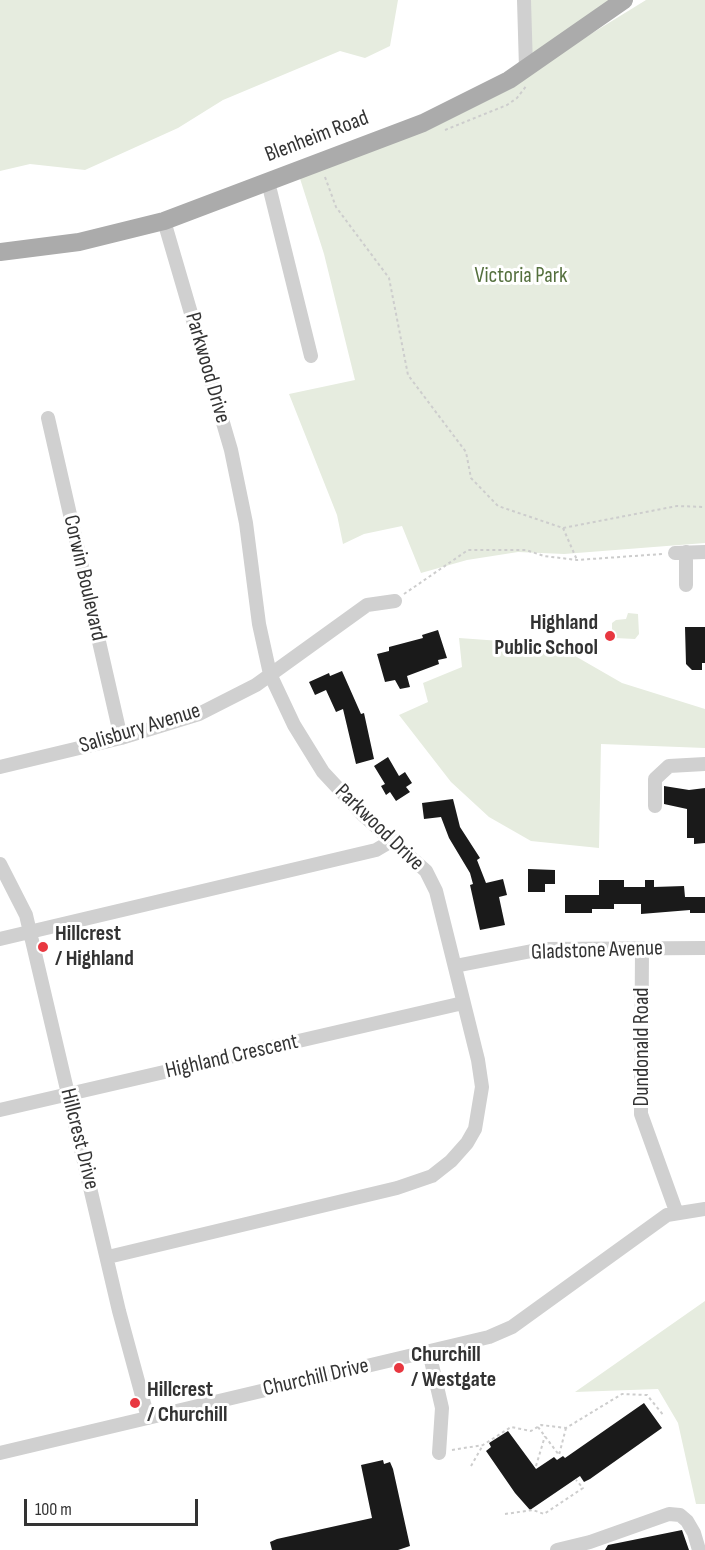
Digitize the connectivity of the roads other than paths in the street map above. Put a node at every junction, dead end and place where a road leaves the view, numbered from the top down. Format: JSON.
{"nodes":[{"id":1,"x":524,"y":0,"type":"edge"},
{"id":2,"x":624,"y":0,"type":"edge"},
{"id":3,"x":526,"y":68,"type":"junction"},
{"id":4,"x":268,"y":182,"type":"junction"},
{"id":5,"x":164,"y":221,"type":"junction"},
{"id":6,"x":0,"y":252,"type":"edge"},
{"id":7,"x":311,"y":356,"type":"dead end"},
{"id":8,"x":48,"y":418,"type":"dead end"},
{"id":9,"x":705,"y":552,"type":"edge"},
{"id":10,"x":686,"y":585,"type":"dead end"},
{"id":11,"x":395,"y":601,"type":"road end"},
{"id":12,"x":270,"y":674,"type":"junction"},
{"id":13,"x":121,"y":738,"type":"junction"},
{"id":14,"x":705,"y":764,"type":"edge"},
{"id":15,"x":0,"y":768,"type":"edge"},
{"id":16,"x":655,"y":806,"type":"dead end"},
{"id":17,"x":393,"y":840,"type":"junction"},
{"id":18,"x":0,"y":864,"type":"edge"},
{"id":19,"x":30,"y":932,"type":"junction"},
{"id":20,"x":0,"y":939,"type":"edge"},
{"id":21,"x":642,"y":948,"type":"junction"},
{"id":22,"x":705,"y":948,"type":"edge"},
{"id":23,"x":454,"y":966,"type":"junction"},
{"id":24,"x":463,"y":1003,"type":"junction"},
{"id":25,"x":68,"y":1094,"type":"junction"},
{"id":26,"x":0,"y":1110,"type":"edge"},
{"id":27,"x":705,"y":1209,"type":"edge"},
{"id":28,"x":676,"y":1211,"type":"junction"},
{"id":29,"x":108,"y":1257,"type":"junction"},
{"id":30,"x":429,"y":1352,"type":"junction"},
{"id":31,"x":148,"y":1418,"type":"junction"},
{"id":32,"x":0,"y":1453,"type":"edge"},
{"id":33,"x":439,"y":1453,"type":"road end"},
{"id":34,"x":557,"y":1550,"type":"edge"},
{"id":35,"x":699,"y":1550,"type":"edge"}],
"edges":[{"from":1,"to":3,"type":"street"},
{"from":2,"to":3,"type":"main road","name":"Blenheim Road"},
{"from":3,"to":4,"type":"main road","name":"Blenheim Road"},
{"from":4,"to":5,"type":"main road","name":"Blenheim Road"},
{"from":4,"to":7,"type":"street"},
{"from":5,"to":6,"type":"main road","name":"Blenheim Road"},
{"from":5,"to":12,"type":"street","name":"Parkwood Drive"},
{"from":8,"to":13,"type":"street","name":"Corwin Boulevard"},
{"from":9,"to":10,"type":"street"},
{"from":11,"to":12,"type":"street","name":"Salisbury Avenue"},
{"from":12,"to":13,"type":"street","name":"Salisbury Avenue"},
{"from":12,"to":17,"type":"street","name":"Parkwood Drive"},
{"from":13,"to":15,"type":"street","name":"Salisbury Avenue"},
{"from":14,"to":16,"type":"street"},
{"from":17,"to":19,"type":"street"},
{"from":17,"to":23,"type":"street","name":"Parkwood Drive"},
{"from":18,"to":19,"type":"street","name":"Hillcrest Drive"},
{"from":19,"to":20,"type":"street"},
{"from":19,"to":25,"type":"street","name":"Hillcrest Drive"},
{"from":21,"to":22,"type":"street","name":"Gladstone Avenue"},
{"from":21,"to":23,"type":"street","name":"Gladstone Avenue"},
{"from":21,"to":28,"type":"street","name":"Dundonald Road"},
{"from":23,"to":24,"type":"street","name":"Parkwood Drive"},
{"from":24,"to":25,"type":"street","name":"Highland Crescent"},
{"from":24,"to":29,"type":"street","name":"Parkwood Drive"},
{"from":25,"to":26,"type":"street","name":"Highland Crescent"},
{"from":25,"to":29,"type":"street","name":"Hillcrest Drive"},
{"from":27,"to":28,"type":"street","name":"Churchill Drive"},
{"from":28,"to":30,"type":"street","name":"Churchill Drive"},
{"from":29,"to":31,"type":"street","name":"Hillcrest Drive"},
{"from":30,"to":31,"type":"street","name":"Churchill Drive"},
{"from":30,"to":33,"type":"street"},
{"from":31,"to":32,"type":"street","name":"Churchill Drive"},
{"from":34,"to":35,"type":"street"}]}
